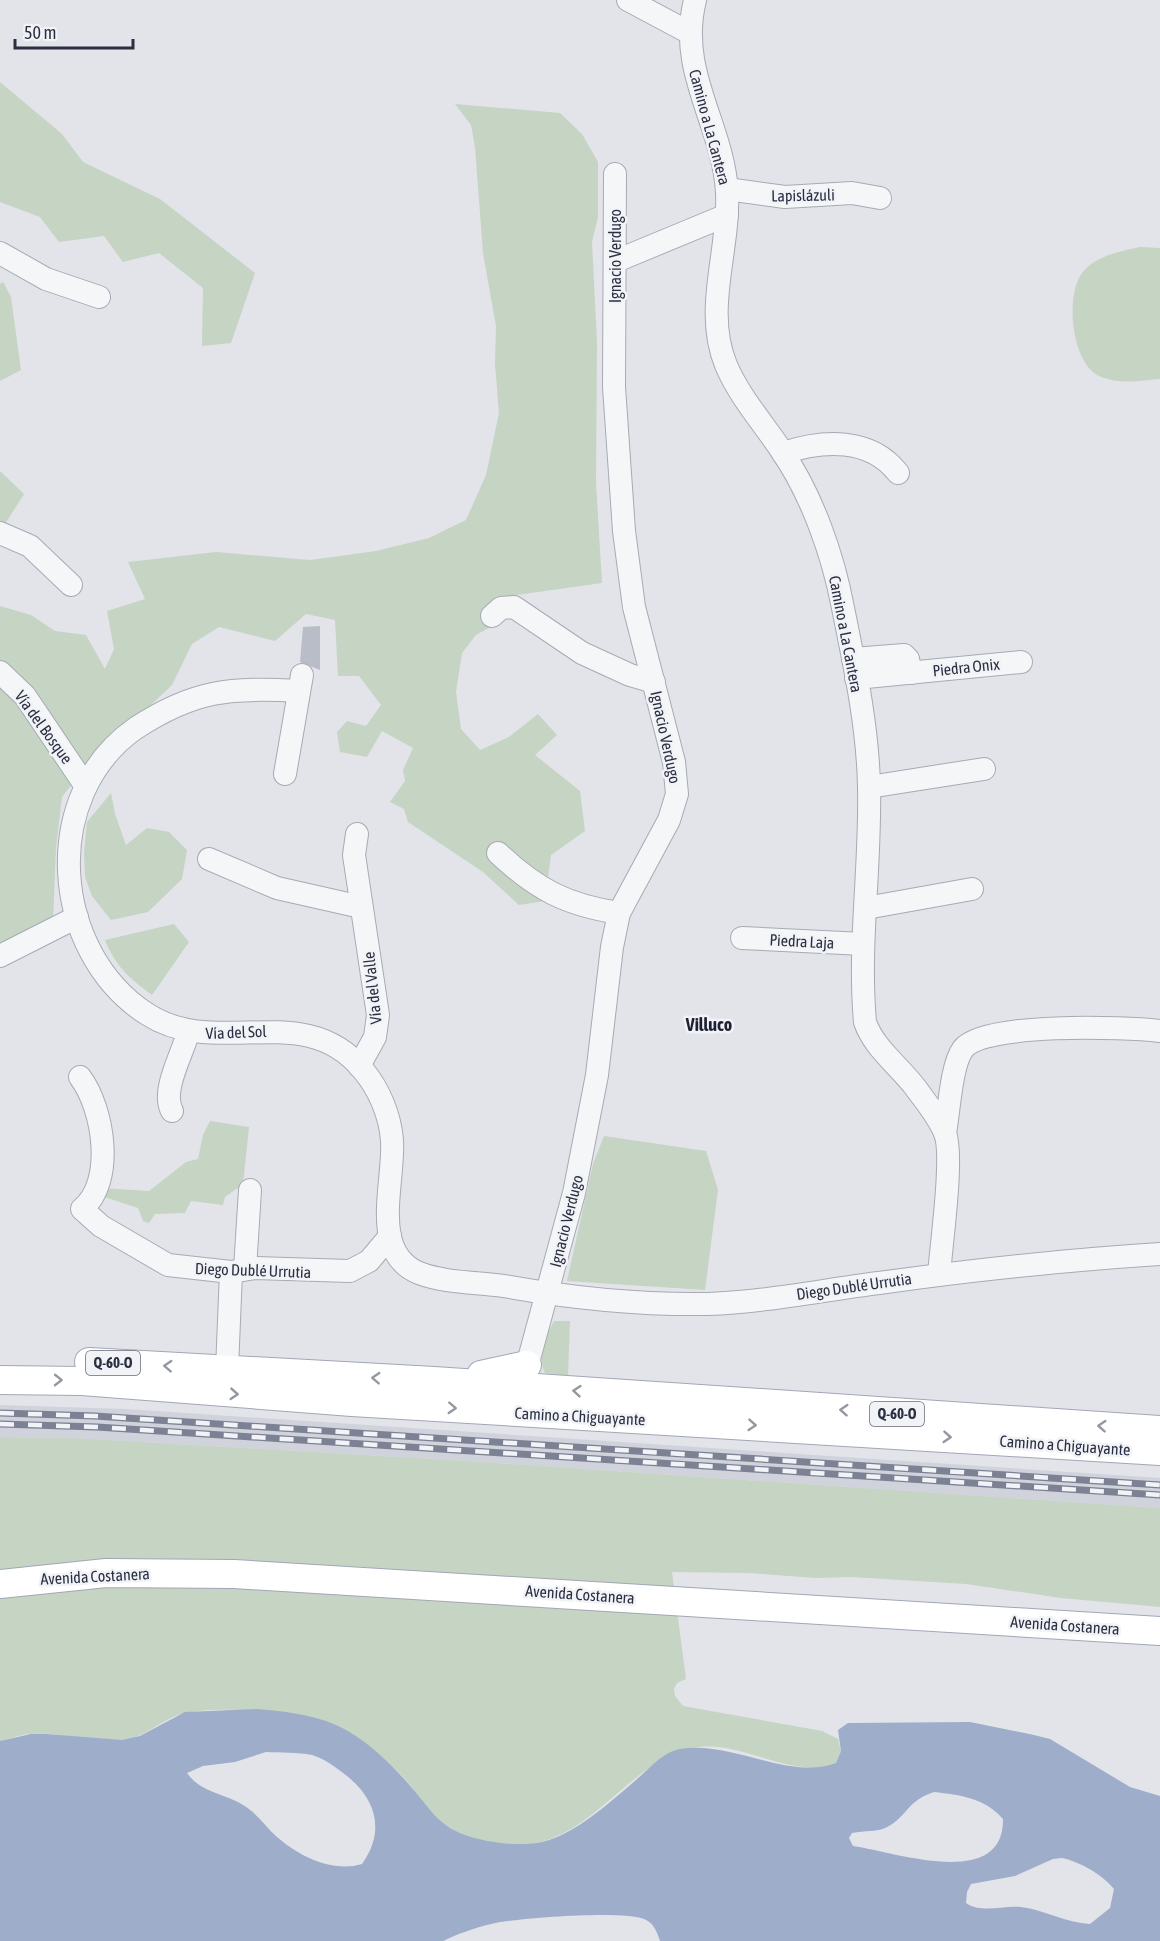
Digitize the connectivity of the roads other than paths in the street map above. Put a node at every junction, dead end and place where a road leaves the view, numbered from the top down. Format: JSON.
{"nodes":[{"id":1,"x":628,"y":0,"type":"edge"},
{"id":2,"x":695,"y":0,"type":"edge"},
{"id":3,"x":690,"y":33,"type":"junction"},
{"id":4,"x":615,"y":174,"type":"dead end"},
{"id":5,"x":727,"y":189,"type":"junction"},
{"id":6,"x":880,"y":198,"type":"dead end"},
{"id":7,"x":727,"y":215,"type":"junction"},
{"id":8,"x":0,"y":253,"type":"edge"},
{"id":9,"x":616,"y":261,"type":"junction"},
{"id":10,"x":99,"y":297,"type":"dead end"},
{"id":11,"x":783,"y":453,"type":"junction"},
{"id":12,"x":898,"y":473,"type":"dead end"},
{"id":13,"x":0,"y":533,"type":"edge"},
{"id":14,"x":71,"y":585,"type":"dead end"},
{"id":15,"x":492,"y":616,"type":"dead end"},
{"id":16,"x":1021,"y":662,"type":"dead end"},
{"id":17,"x":854,"y":669,"type":"junction"},
{"id":18,"x":0,"y":672,"type":"edge"},
{"id":19,"x":654,"y":682,"type":"junction"},
{"id":20,"x":984,"y":769,"type":"dead end"},
{"id":21,"x":285,"y":774,"type":"dead end"},
{"id":22,"x":85,"y":785,"type":"junction"},
{"id":23,"x":869,"y":787,"type":"junction"},
{"id":24,"x":357,"y":834,"type":"dead end"},
{"id":25,"x":498,"y":853,"type":"dead end"},
{"id":26,"x":209,"y":859,"type":"dead end"},
{"id":27,"x":972,"y":889,"type":"dead end"},
{"id":28,"x":361,"y":908,"type":"junction"},
{"id":29,"x":866,"y":908,"type":"junction"},
{"id":30,"x":619,"y":913,"type":"junction"},
{"id":31,"x":77,"y":917,"type":"junction"},
{"id":32,"x":742,"y":938,"type":"dead end"},
{"id":33,"x":863,"y":944,"type":"junction"},
{"id":34,"x":0,"y":956,"type":"edge"},
{"id":35,"x":1160,"y":1031,"type":"edge"},
{"id":36,"x":188,"y":1033,"type":"junction"},
{"id":37,"x":360,"y":1066,"type":"junction"},
{"id":38,"x":81,"y":1077,"type":"dead end"},
{"id":39,"x":172,"y":1111,"type":"dead end"},
{"id":40,"x":945,"y":1134,"type":"junction"},
{"id":41,"x":250,"y":1190,"type":"dead end"},
{"id":42,"x":390,"y":1236,"type":"junction"},
{"id":43,"x":1160,"y":1254,"type":"edge"},
{"id":44,"x":238,"y":1271,"type":"junction"},
{"id":45,"x":939,"y":1275,"type":"junction"},
{"id":46,"x":548,"y":1294,"type":"junction"},
{"id":47,"x":0,"y":1360,"type":"edge"},
{"id":48,"x":226,"y":1370,"type":"junction"},
{"id":49,"x":524,"y":1376,"type":"junction"},
{"id":50,"x":0,"y":1380,"type":"edge"},
{"id":51,"x":495,"y":1411,"type":"junction"},
{"id":52,"x":550,"y":1414,"type":"junction"},
{"id":53,"x":1160,"y":1430,"type":"edge"},
{"id":54,"x":1160,"y":1451,"type":"edge"},
{"id":55,"x":0,"y":1584,"type":"edge"},
{"id":56,"x":1160,"y":1631,"type":"edge"}],
"edges":[{"from":1,"to":3,"type":"street"},
{"from":2,"to":3,"type":"street","name":"Camino a La Cantera"},
{"from":3,"to":5,"type":"street","name":"Camino a La Cantera"},
{"from":4,"to":9,"type":"street","name":"Ignacio Verdugo"},
{"from":5,"to":6,"type":"street","name":"Lapislázuli"},
{"from":5,"to":7,"type":"street","name":"Camino a La Cantera"},
{"from":7,"to":9,"type":"street"},
{"from":7,"to":11,"type":"street","name":"Camino a La Cantera"},
{"from":8,"to":10,"type":"street"},
{"from":9,"to":19,"type":"street","name":"Ignacio Verdugo"},
{"from":11,"to":12,"type":"street"},
{"from":11,"to":17,"type":"street","name":"Camino a La Cantera"},
{"from":13,"to":14,"type":"street"},
{"from":15,"to":19,"type":"street"},
{"from":16,"to":17,"type":"street","name":"Piedra Onix"},
{"from":17,"to":23,"type":"street","name":"Camino a La Cantera"},
{"from":18,"to":22,"type":"street","name":"Vía del Bosque"},
{"from":19,"to":30,"type":"street","name":"Ignacio Verdugo"},
{"from":20,"to":23,"type":"street"},
{"from":21,"to":22,"type":"street","name":"Vía del Sol"},
{"from":22,"to":31,"type":"street","name":"Vía del Sol"},
{"from":23,"to":29,"type":"street","name":"Camino a La Cantera"},
{"from":24,"to":28,"type":"street","name":"Vía del Valle"},
{"from":25,"to":30,"type":"street"},
{"from":26,"to":28,"type":"street"},
{"from":27,"to":29,"type":"street"},
{"from":28,"to":37,"type":"street","name":"Vía del Valle"},
{"from":29,"to":33,"type":"street","name":"Camino a La Cantera"},
{"from":30,"to":46,"type":"street","name":"Ignacio Verdugo"},
{"from":31,"to":34,"type":"street"},
{"from":31,"to":36,"type":"street","name":"Vía del Sol"},
{"from":32,"to":33,"type":"street","name":"Piedra Laja"},
{"from":33,"to":40,"type":"street","name":"Camino a La Cantera"},
{"from":35,"to":40,"type":"street"},
{"from":36,"to":37,"type":"street","name":"Vía del Sol"},
{"from":36,"to":39,"type":"street"},
{"from":37,"to":42,"type":"street","name":"Vía del Sol"},
{"from":38,"to":44,"type":"street","name":"Diego Dublé Urrutia"},
{"from":40,"to":45,"type":"street","name":"Camino a La Cantera"},
{"from":41,"to":44,"type":"street"},
{"from":42,"to":44,"type":"street","name":"Diego Dublé Urrutia"},
{"from":42,"to":46,"type":"street","name":"Vía del Sol"},
{"from":43,"to":45,"type":"street","name":"Diego Dublé Urrutia"},
{"from":44,"to":48,"type":"street"},
{"from":45,"to":46,"type":"street","name":"Diego Dublé Urrutia"},
{"from":46,"to":49,"type":"street","name":"Ignacio Verdugo"},
{"from":48,"to":47,"type":"main road","name":"Camino a Chiguayante","number":"Q-60-O","one_way":true},
{"from":49,"to":48,"type":"main road","name":"Camino a Chiguayante","number":"Q-60-O","one_way":true},
{"from":49,"to":51,"type":"main road"},
{"from":49,"to":52,"type":"main road"},
{"from":53,"to":49,"type":"main road","name":"Camino a Chiguayante","number":"Q-60-O","one_way":true},
{"from":50,"to":51,"type":"main road","name":"Camino a Chiguayante","number":"Q-60-O","one_way":true},
{"from":51,"to":52,"type":"main road","name":"Camino a Chiguayante","number":"Q-60-O"},
{"from":52,"to":54,"type":"main road","name":"Camino a Chiguayante","number":"Q-60-O","one_way":true},
{"from":55,"to":56,"type":"main road","name":"Avenida Costanera"}]}
